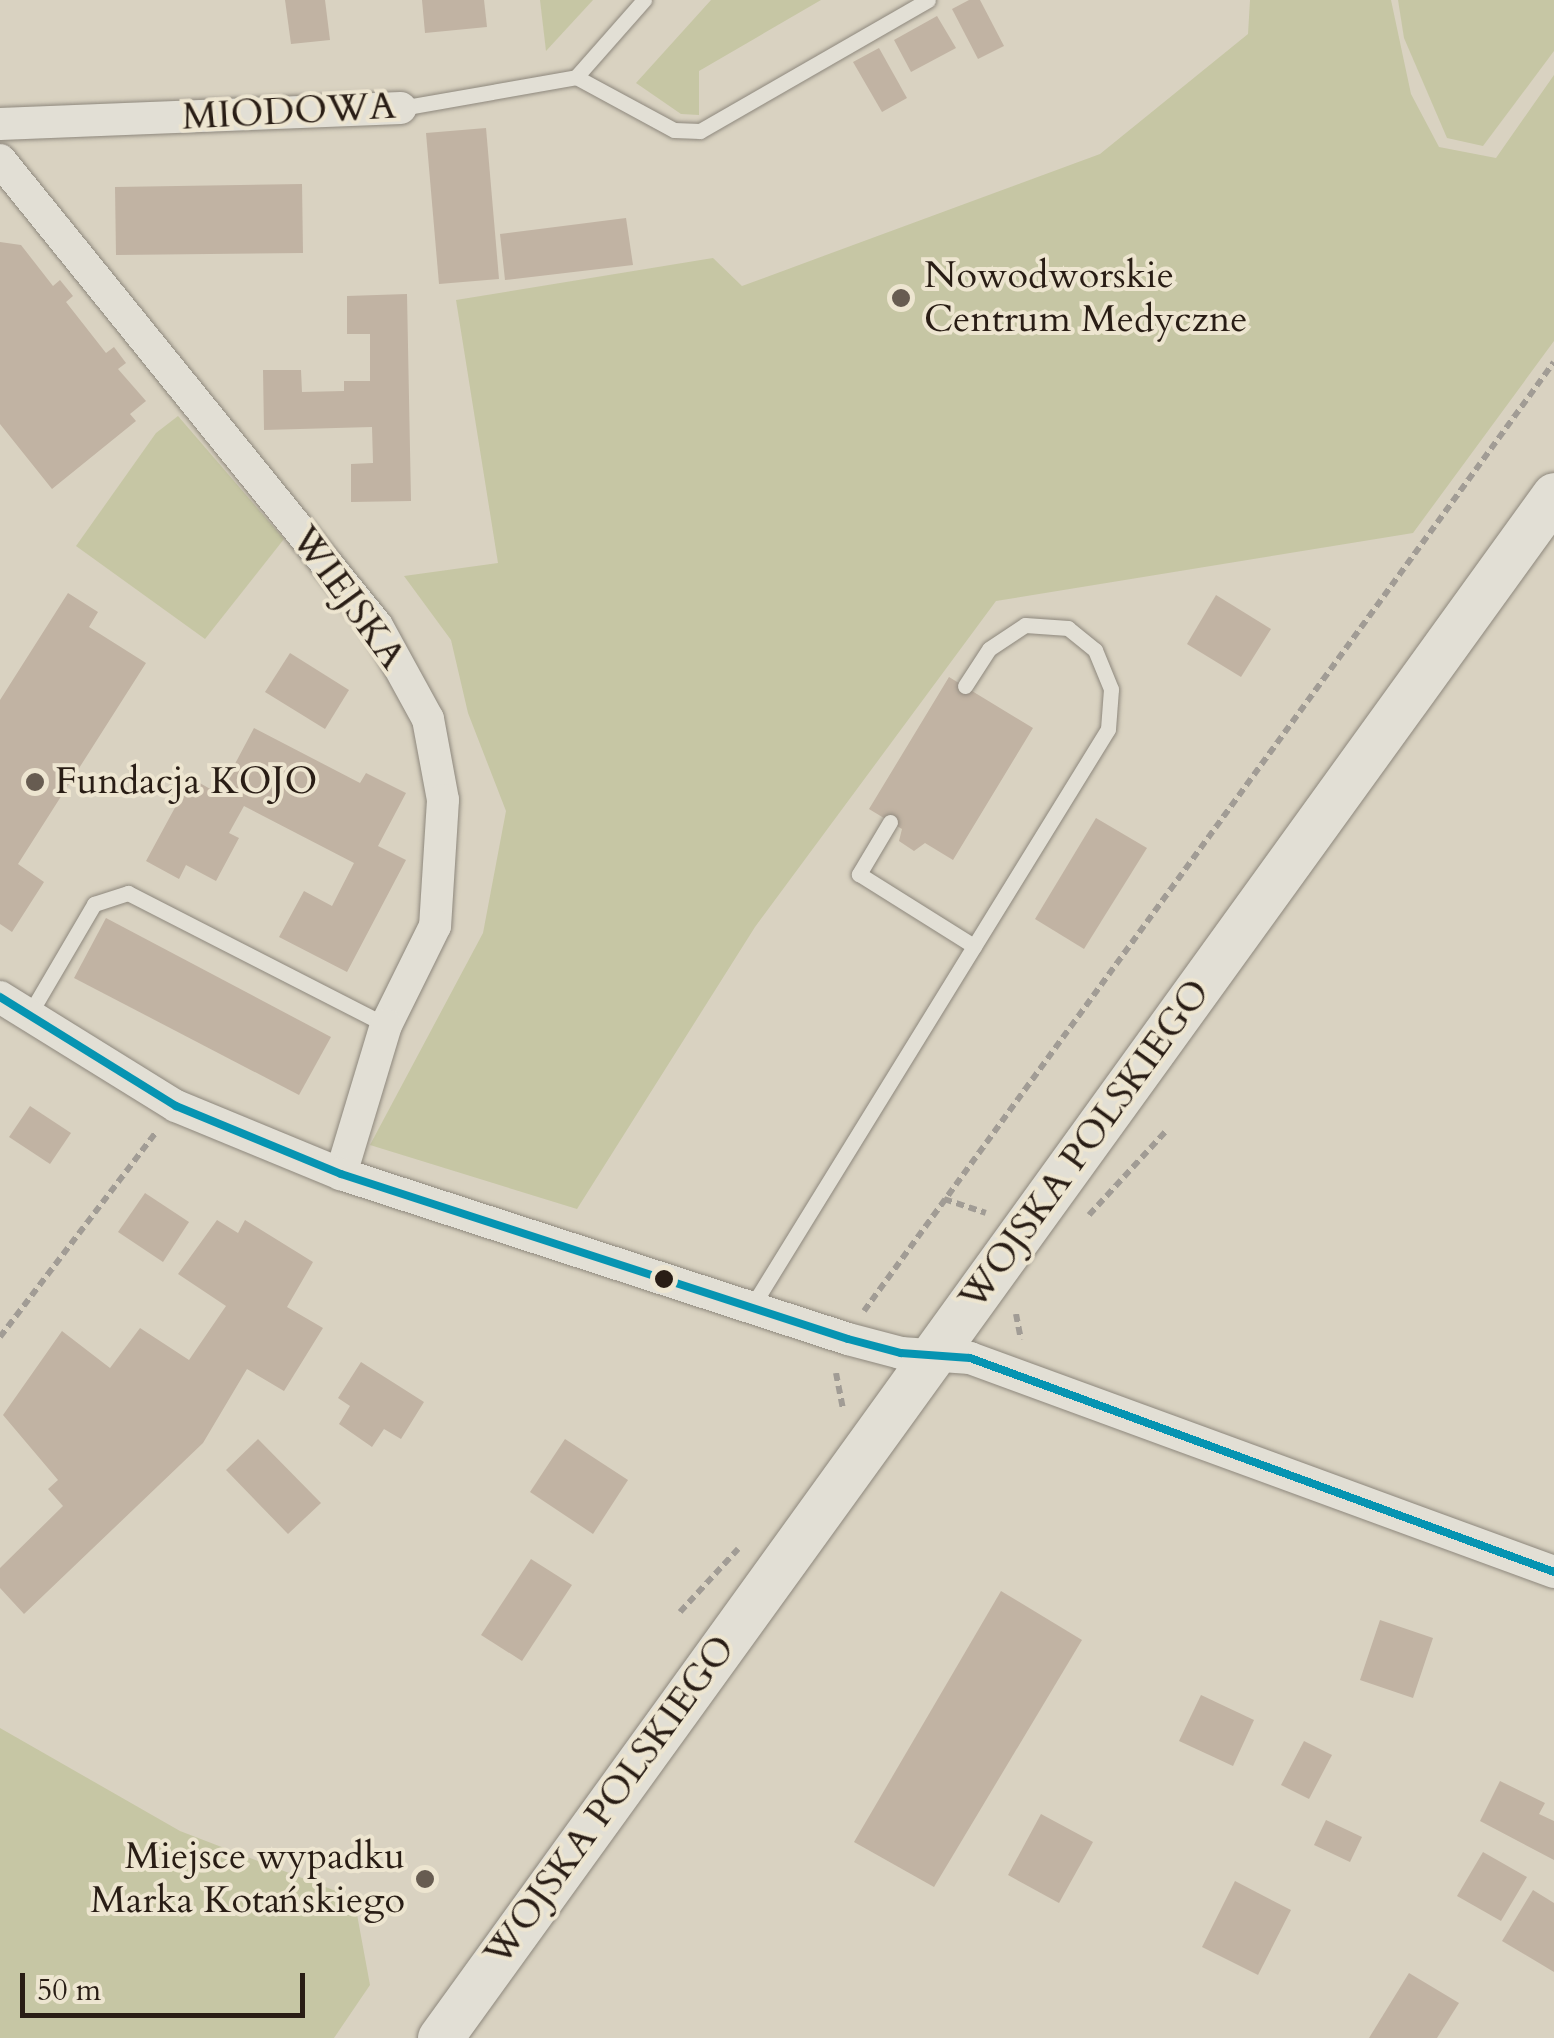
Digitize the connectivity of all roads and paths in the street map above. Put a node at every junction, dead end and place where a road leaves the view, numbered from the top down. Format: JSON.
{"nodes":[{"id":1,"x":644,"y":0,"type":"edge"},
{"id":2,"x":928,"y":0,"type":"edge"},
{"id":3,"x":576,"y":77,"type":"junction"},
{"id":4,"x":401,"y":108,"type":"joint"},
{"id":5,"x":0,"y":124,"type":"edge"},
{"id":6,"x":0,"y":160,"type":"edge"},
{"id":7,"x":1554,"y":362,"type":"edge"},
{"id":8,"x":1554,"y":494,"type":"edge"},
{"id":9,"x":964,"y":686,"type":"dead end"},
{"id":10,"x":890,"y":822,"type":"dead end"},
{"id":11,"x":974,"y":946,"type":"junction"},
{"id":12,"x":0,"y":997,"type":"edge"},
{"id":13,"x":29,"y":1015,"type":"junction"},
{"id":14,"x":386,"y":1024,"type":"junction"},
{"id":15,"x":176,"y":1106,"type":"junction"},
{"id":16,"x":144,"y":1131,"type":"dead end"},
{"id":17,"x":153,"y":1136,"type":"junction"},
{"id":18,"x":169,"y":1146,"type":"dead end"},
{"id":19,"x":341,"y":1174,"type":"junction"},
{"id":20,"x":750,"y":1308,"type":"junction"},
{"id":21,"x":0,"y":1337,"type":"edge"},
{"id":22,"x":836,"y":1349,"type":"junction"},
{"id":23,"x":934,"y":1356,"type":"junction"},
{"id":24,"x":1554,"y":1572,"type":"edge"},
{"id":25,"x":440,"y":2038,"type":"edge"}],
"edges":[{"from":1,"to":3,"type":"lane"},
{"from":2,"to":3,"type":"lane"},
{"from":3,"to":4,"type":"lane","name":"MIODOWA"},
{"from":4,"to":5,"type":"street","name":"MIODOWA"},
{"from":6,"to":14,"type":"street","name":"WIEJSKA"},
{"from":7,"to":22,"type":"path"},
{"from":8,"to":23,"type":"main road","name":"WOJSKA POLSKIEGO"},
{"from":9,"to":11,"type":"lane"},
{"from":10,"to":11,"type":"lane"},
{"from":11,"to":20,"type":"lane"},
{"from":12,"to":13,"type":"street"},
{"from":13,"to":14,"type":"lane"},
{"from":13,"to":15,"type":"street"},
{"from":14,"to":19,"type":"street","name":"WIEJSKA"},
{"from":15,"to":17,"type":"path"},
{"from":15,"to":19,"type":"street"},
{"from":16,"to":17,"type":"path"},
{"from":17,"to":18,"type":"path"},
{"from":17,"to":21,"type":"path"},
{"from":19,"to":20,"type":"street"},
{"from":20,"to":22,"type":"street"},
{"from":22,"to":23,"type":"street"},
{"from":23,"to":24,"type":"street"},
{"from":23,"to":25,"type":"main road","name":"WOJSKA POLSKIEGO"}]}
